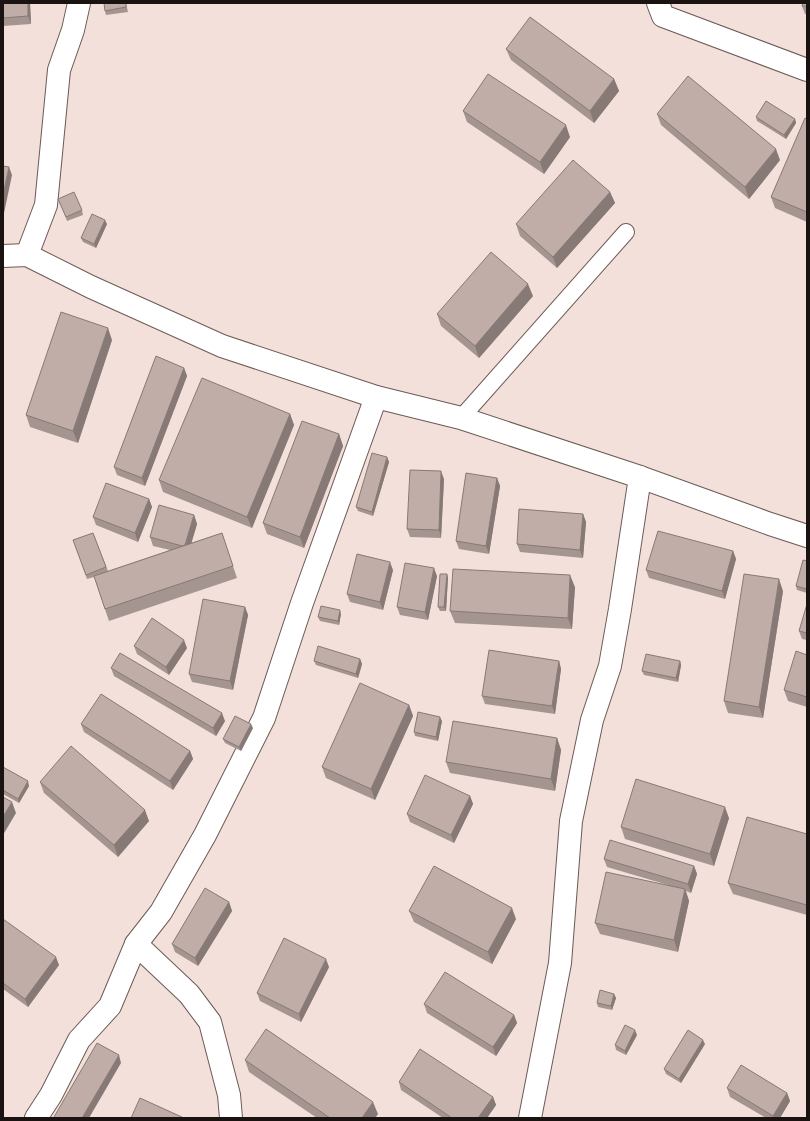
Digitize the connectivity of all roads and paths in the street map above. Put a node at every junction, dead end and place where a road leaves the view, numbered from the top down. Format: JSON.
{"nodes":[{"id":1,"x":79,"y":3,"type":"edge"},
{"id":2,"x":658,"y":3,"type":"edge"},
{"id":3,"x":807,"y":70,"type":"edge"},
{"id":4,"x":626,"y":232,"type":"dead end"},
{"id":5,"x":27,"y":255,"type":"junction"},
{"id":6,"x":3,"y":256,"type":"edge"},
{"id":7,"x":376,"y":397,"type":"junction"},
{"id":8,"x":462,"y":418,"type":"junction"},
{"id":9,"x":640,"y":477,"type":"junction"},
{"id":10,"x":807,"y":536,"type":"edge"},
{"id":11,"x":136,"y":944,"type":"junction"},
{"id":12,"x":36,"y":1118,"type":"edge"},
{"id":13,"x":231,"y":1118,"type":"edge"},
{"id":14,"x":530,"y":1118,"type":"edge"}],
"edges":[{"from":1,"to":5,"type":"street"},
{"from":2,"to":3,"type":"street"},
{"from":4,"to":8,"type":"lane"},
{"from":5,"to":6,"type":"street"},
{"from":5,"to":7,"type":"street"},
{"from":7,"to":8,"type":"street"},
{"from":7,"to":11,"type":"street"},
{"from":8,"to":9,"type":"street"},
{"from":9,"to":10,"type":"street"},
{"from":9,"to":14,"type":"street"},
{"from":11,"to":12,"type":"street"},
{"from":11,"to":13,"type":"street"}]}
